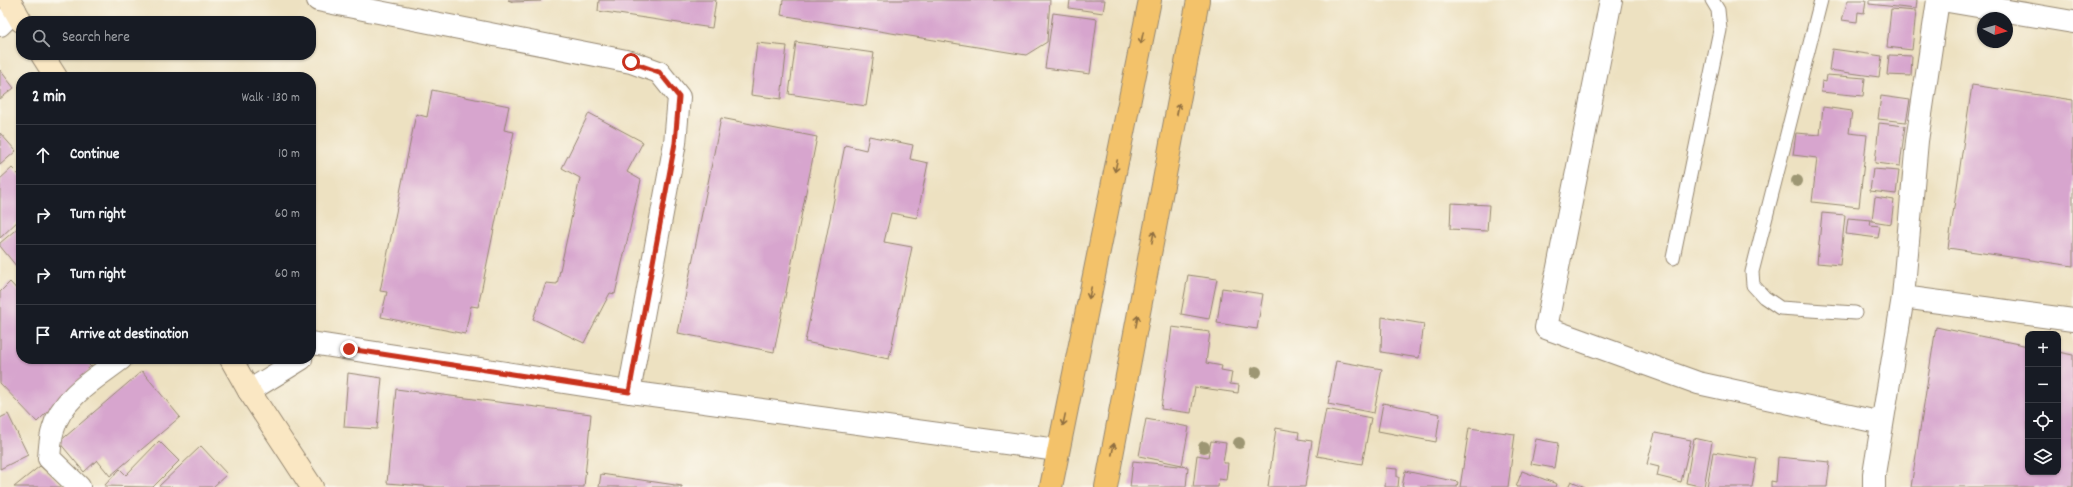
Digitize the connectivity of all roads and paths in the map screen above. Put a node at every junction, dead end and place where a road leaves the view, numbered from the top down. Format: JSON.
{"nodes":[{"id":1,"x":318,"y":0,"type":"edge"},
{"id":2,"x":1150,"y":0,"type":"edge"},
{"id":3,"x":1198,"y":0,"type":"edge"},
{"id":4,"x":1611,"y":0,"type":"edge"},
{"id":5,"x":1712,"y":0,"type":"edge"},
{"id":6,"x":1821,"y":0,"type":"edge"},
{"id":7,"x":1938,"y":0,"type":"edge"},
{"id":8,"x":1942,"y":0,"type":"edge"},
{"id":9,"x":2073,"y":22,"type":"edge"},
{"id":10,"x":45,"y":60,"type":"edge"},
{"id":11,"x":53,"y":72,"type":"edge"},
{"id":12,"x":1673,"y":258,"type":"dead end"},
{"id":13,"x":1903,"y":297,"type":"junction"},
{"id":14,"x":1854,"y":313,"type":"dead end"},
{"id":15,"x":2073,"y":320,"type":"edge"},
{"id":16,"x":316,"y":343,"type":"edge"},
{"id":17,"x":349,"y":349,"type":"junction"},
{"id":18,"x":316,"y":356,"type":"edge"},
{"id":19,"x":114,"y":364,"type":"edge"},
{"id":20,"x":234,"y":364,"type":"edge"},
{"id":21,"x":293,"y":364,"type":"edge"},
{"id":22,"x":249,"y":391,"type":"junction"},
{"id":23,"x":629,"y":392,"type":"junction"},
{"id":24,"x":1882,"y":423,"type":"junction"},
{"id":25,"x":1058,"y":450,"type":"junction"},
{"id":26,"x":79,"y":487,"type":"edge"},
{"id":27,"x":312,"y":487,"type":"edge"},
{"id":28,"x":1051,"y":487,"type":"edge"},
{"id":29,"x":1106,"y":487,"type":"edge"},
{"id":30,"x":1874,"y":487,"type":"edge"}],
"edges":[{"from":1,"to":23,"type":"street"},
{"from":2,"to":25,"type":"main road","one_way":true},
{"from":29,"to":3,"type":"main road","one_way":true},
{"from":4,"to":24,"type":"street"},
{"from":5,"to":12,"type":"lane"},
{"from":6,"to":14,"type":"lane"},
{"from":7,"to":13,"type":"street"},
{"from":8,"to":9,"type":"street"},
{"from":10,"to":11,"type":"street"},
{"from":13,"to":15,"type":"street"},
{"from":13,"to":24,"type":"street"},
{"from":16,"to":17,"type":"street"},
{"from":17,"to":18,"type":"street"},
{"from":17,"to":23,"type":"street"},
{"from":19,"to":26,"type":"street"},
{"from":20,"to":22,"type":"street"},
{"from":21,"to":22,"type":"street"},
{"from":22,"to":27,"type":"street"},
{"from":23,"to":25,"type":"street"},
{"from":24,"to":30,"type":"street"},
{"from":25,"to":28,"type":"main road"}]}
